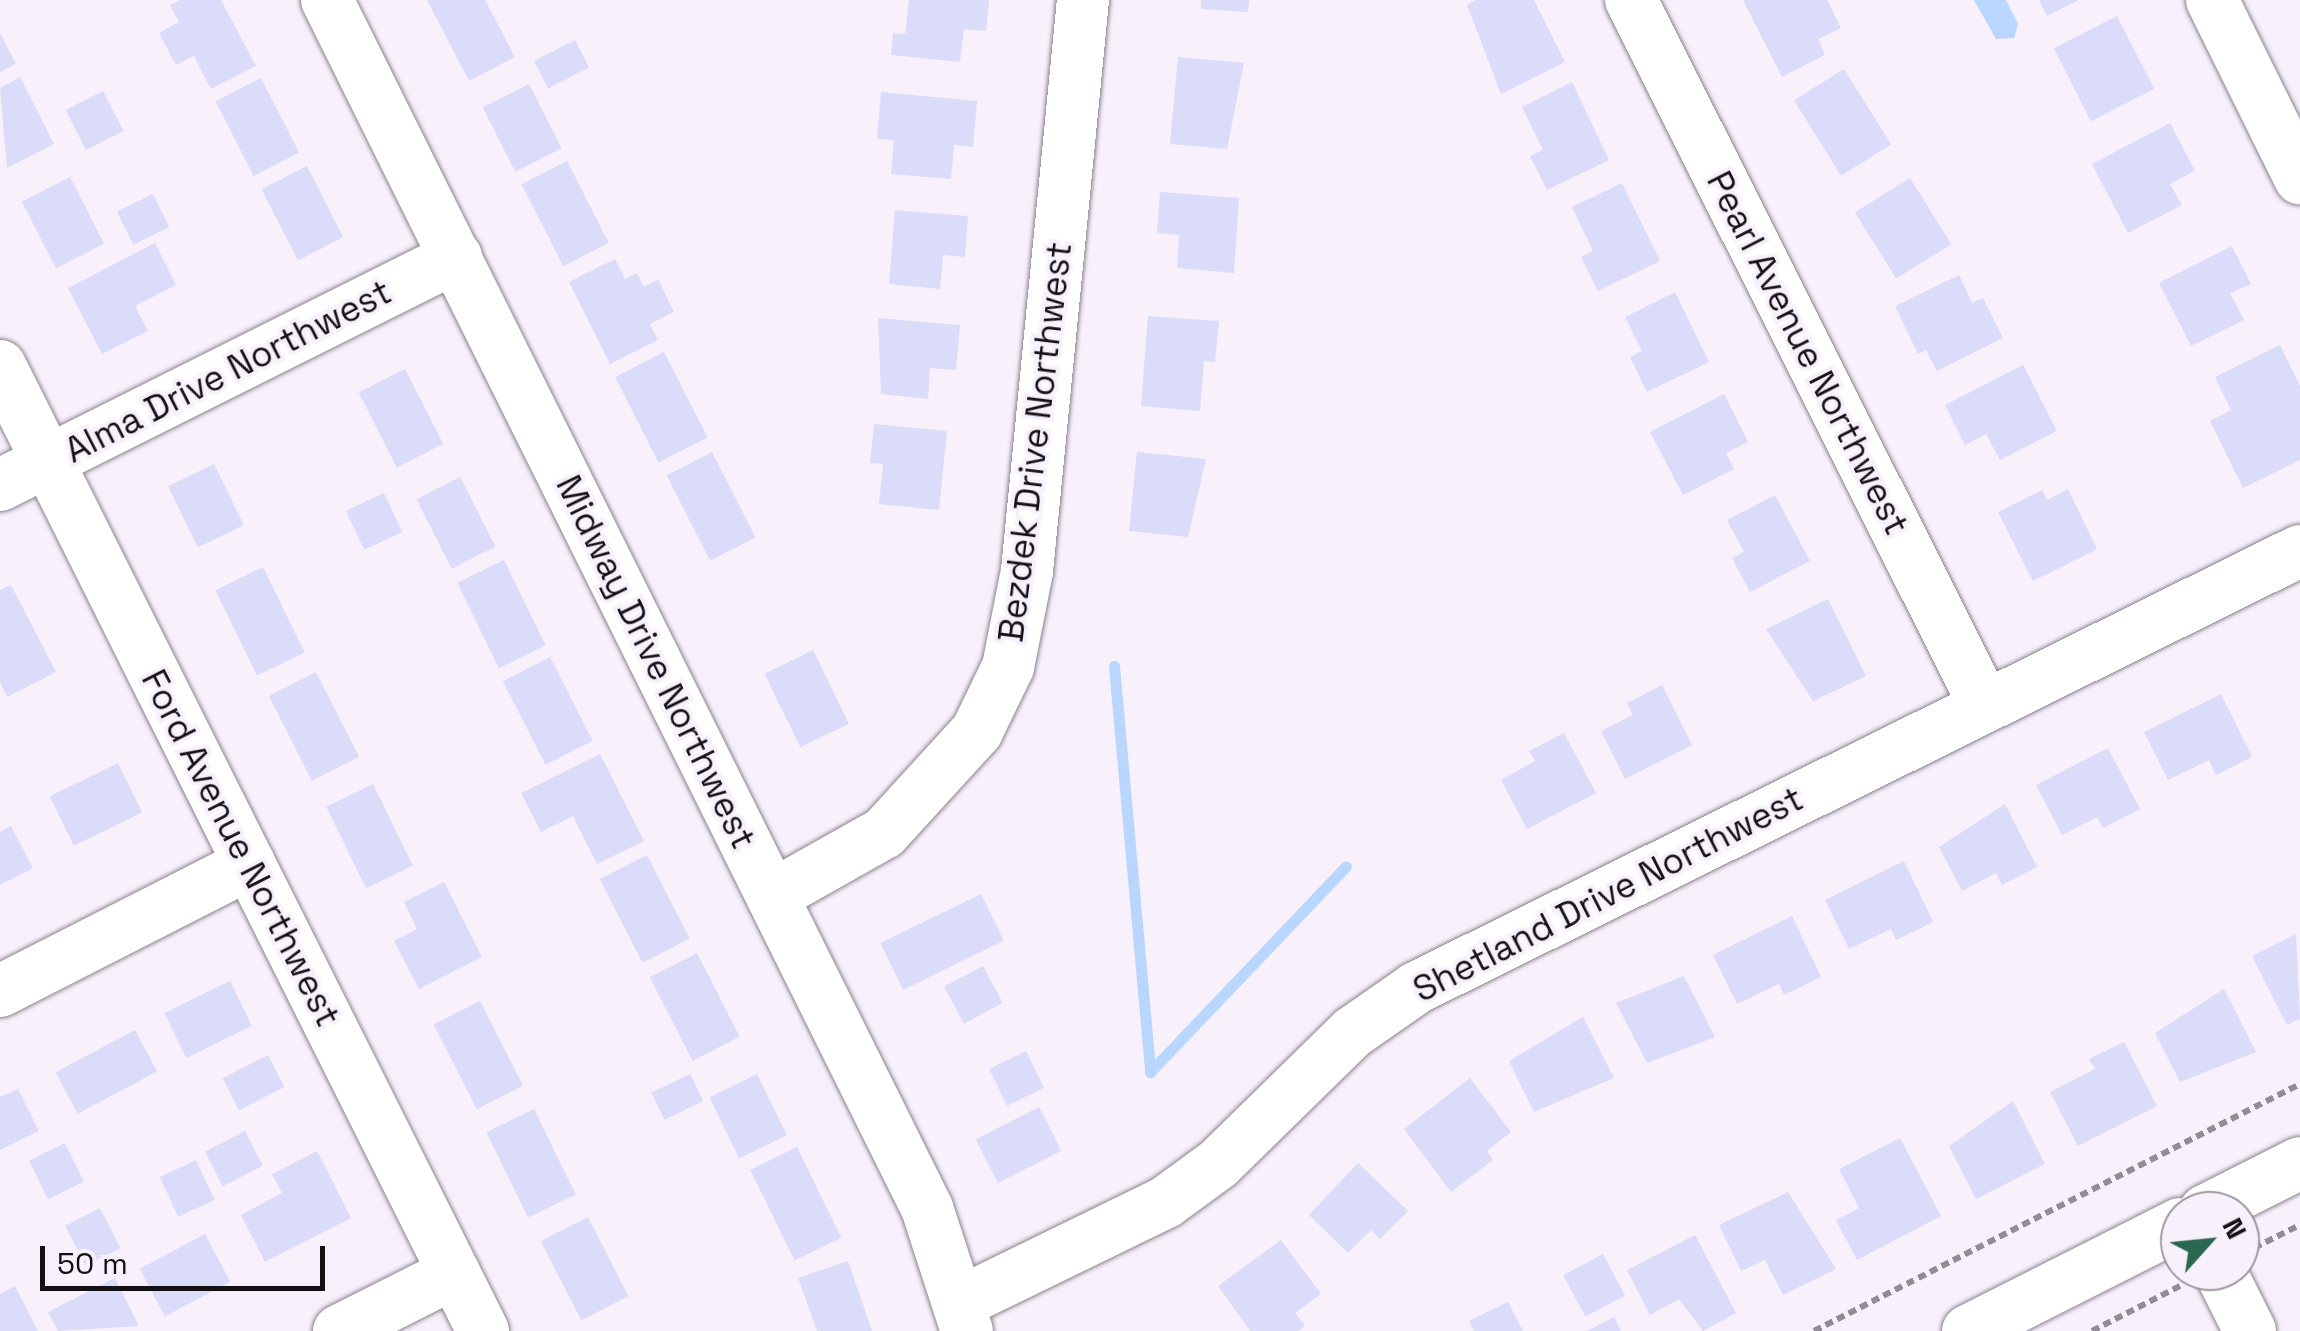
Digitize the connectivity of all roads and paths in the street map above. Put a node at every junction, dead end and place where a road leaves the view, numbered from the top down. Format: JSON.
{"nodes":[{"id":1,"x":327,"y":0,"type":"edge"},
{"id":2,"x":1082,"y":0,"type":"edge"},
{"id":3,"x":1631,"y":0,"type":"edge"},
{"id":4,"x":2212,"y":0,"type":"edge"},
{"id":5,"x":2300,"y":178,"type":"edge"},
{"id":6,"x":456,"y":257,"type":"junction"},
{"id":7,"x":0,"y":366,"type":"edge"},
{"id":8,"x":48,"y":461,"type":"junction"},
{"id":9,"x":0,"y":485,"type":"edge"},
{"id":10,"x":2300,"y":551,"type":"edge"},
{"id":11,"x":1985,"y":706,"type":"junction"},
{"id":12,"x":249,"y":864,"type":"junction"},
{"id":13,"x":772,"y":896,"type":"junction"},
{"id":14,"x":0,"y":991,"type":"edge"},
{"id":15,"x":2300,"y":1084,"type":"edge"},
{"id":16,"x":2300,"y":1162,"type":"edge"},
{"id":17,"x":2244,"y":1191,"type":"edge"},
{"id":18,"x":2300,"y":1225,"type":"edge"},
{"id":19,"x":2160,"y":1234,"type":"edge"},
{"id":20,"x":2260,"y":1246,"type":"edge"},
{"id":21,"x":454,"y":1274,"type":"junction"},
{"id":22,"x":2174,"y":1291,"type":"edge"},
{"id":23,"x":2219,"y":1291,"type":"edge"},
{"id":24,"x":964,"y":1316,"type":"edge"},
{"id":25,"x":339,"y":1331,"type":"edge"},
{"id":26,"x":483,"y":1331,"type":"edge"},
{"id":27,"x":1814,"y":1331,"type":"edge"},
{"id":28,"x":1968,"y":1331,"type":"edge"},
{"id":29,"x":2092,"y":1331,"type":"edge"},
{"id":30,"x":2250,"y":1331,"type":"edge"}],
"edges":[{"from":1,"to":6,"type":"street","name":"Midway Drive Northwest"},
{"from":2,"to":13,"type":"street","name":"Bezdek Drive Northwest"},
{"from":3,"to":11,"type":"street","name":"Pearl Avenue Northwest"},
{"from":4,"to":5,"type":"street"},
{"from":6,"to":8,"type":"street","name":"Alma Drive Northwest"},
{"from":6,"to":13,"type":"street","name":"Midway Drive Northwest"},
{"from":7,"to":8,"type":"street","name":"Ford Avenue Northwest"},
{"from":8,"to":9,"type":"street","name":"Alma Drive Northwest"},
{"from":8,"to":12,"type":"street","name":"Ford Avenue Northwest"},
{"from":10,"to":11,"type":"street","name":"Shetland Drive Northwest"},
{"from":11,"to":24,"type":"street","name":"Shetland Drive Northwest"},
{"from":12,"to":14,"type":"street"},
{"from":12,"to":21,"type":"street","name":"Ford Avenue Northwest"},
{"from":13,"to":24,"type":"street","name":"Midway Drive Northwest"},
{"from":15,"to":27,"type":"path"},
{"from":16,"to":17,"type":"street"},
{"from":18,"to":20,"type":"path"},
{"from":19,"to":28,"type":"street"},
{"from":21,"to":25,"type":"street"},
{"from":21,"to":26,"type":"street","name":"Ford Avenue Northwest"},
{"from":22,"to":29,"type":"path"},
{"from":23,"to":30,"type":"street"}]}
